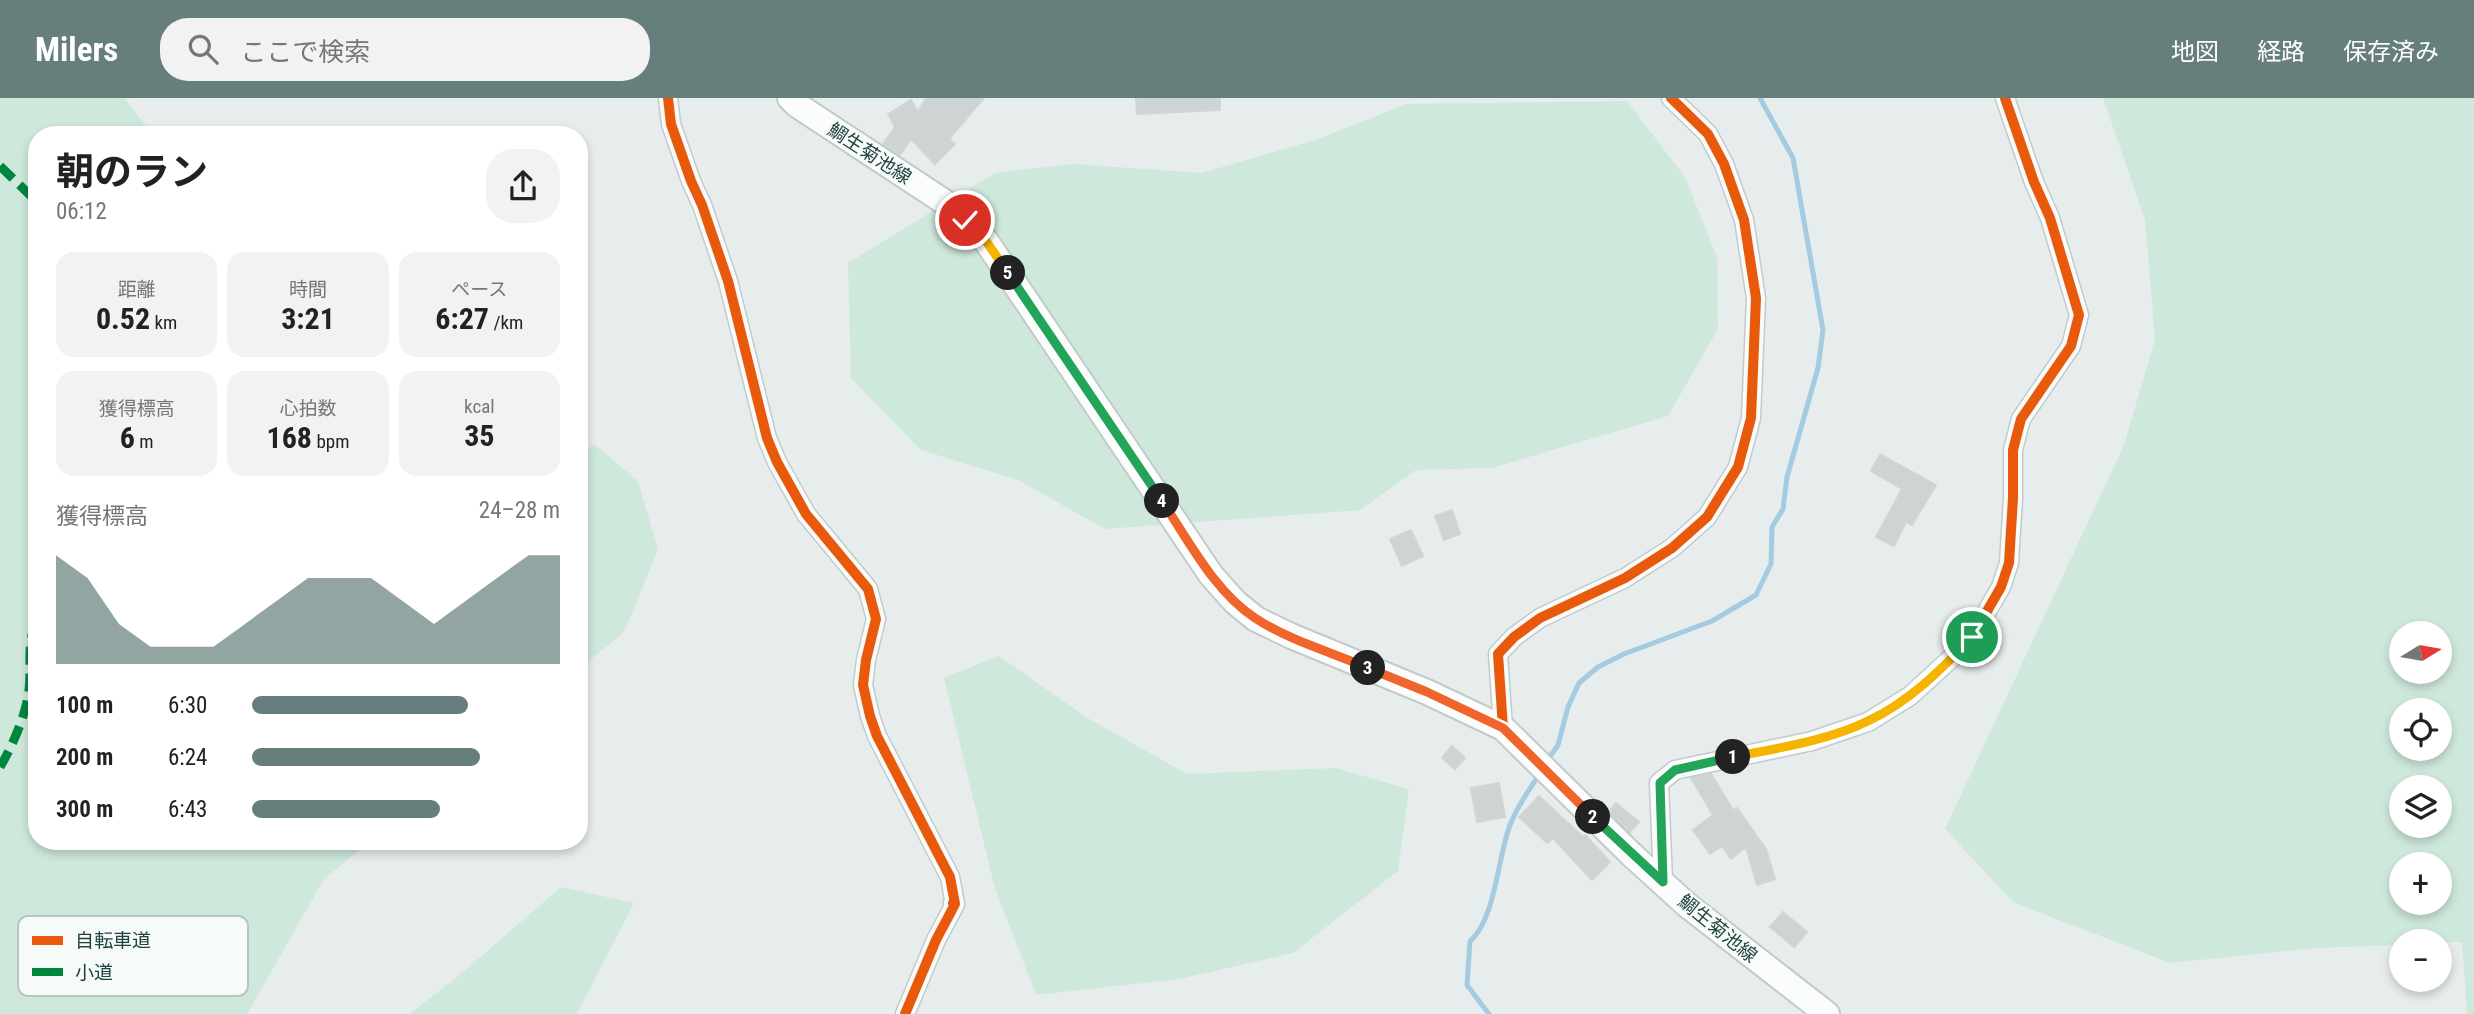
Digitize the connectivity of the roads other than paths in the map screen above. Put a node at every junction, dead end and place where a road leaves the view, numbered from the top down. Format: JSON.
{"nodes":[{"id":1,"x":668,"y":98,"type":"edge"},
{"id":2,"x":790,"y":98,"type":"edge"},
{"id":3,"x":1671,"y":98,"type":"edge"},
{"id":4,"x":2005,"y":98,"type":"edge"},
{"id":5,"x":1503,"y":728,"type":"junction"},
{"id":6,"x":1663,"y":882,"type":"junction"},
{"id":7,"x":905,"y":1014,"type":"edge"},
{"id":8,"x":1827,"y":1014,"type":"edge"}],
"edges":[{"from":1,"to":7,"type":"street"},
{"from":2,"to":5,"type":"main road","name":"鯛生菊池線"},
{"from":3,"to":5,"type":"street"},
{"from":4,"to":6,"type":"street"},
{"from":5,"to":6,"type":"main road","name":"鯛生菊池線"},
{"from":6,"to":8,"type":"main road","name":"鯛生菊池線"}]}
